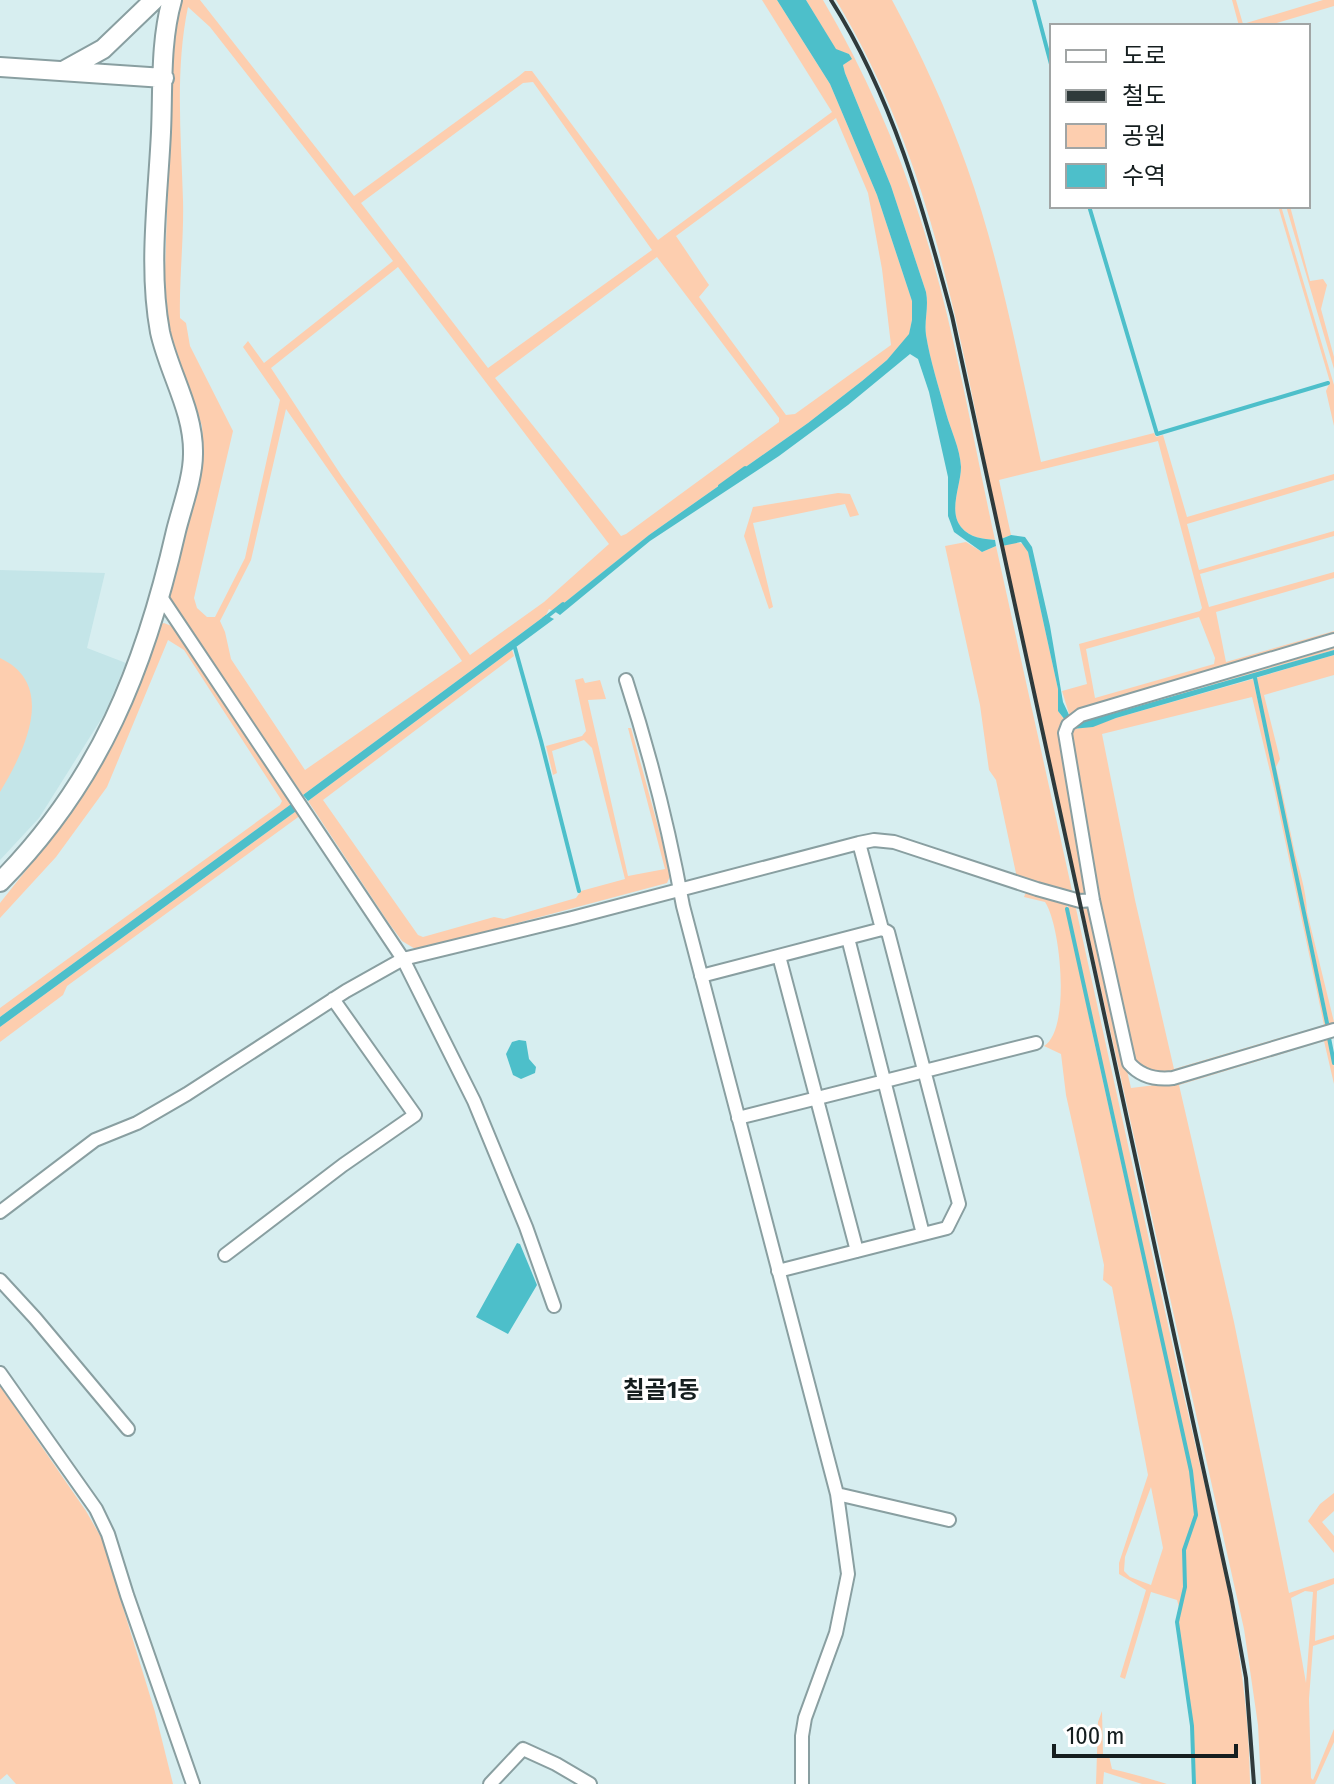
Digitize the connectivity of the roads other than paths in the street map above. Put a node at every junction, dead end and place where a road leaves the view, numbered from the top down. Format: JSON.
{"nodes":[{"id":1,"x":154,"y":0,"type":"edge"},
{"id":2,"x":172,"y":0,"type":"edge"},
{"id":3,"x":0,"y":67,"type":"edge"},
{"id":4,"x":65,"y":70,"type":"junction"},
{"id":5,"x":164,"y":78,"type":"junction"},
{"id":6,"x":161,"y":597,"type":"junction"},
{"id":7,"x":1334,"y":640,"type":"edge"},
{"id":8,"x":626,"y":680,"type":"dead end"},
{"id":9,"x":859,"y":843,"type":"junction"},
{"id":10,"x":0,"y":882,"type":"edge"},
{"id":11,"x":680,"y":889,"type":"junction"},
{"id":12,"x":1093,"y":900,"type":"junction"},
{"id":13,"x":882,"y":929,"type":"junction"},
{"id":14,"x":848,"y":938,"type":"junction"},
{"id":15,"x":779,"y":956,"type":"junction"},
{"id":16,"x":403,"y":959,"type":"junction"},
{"id":17,"x":701,"y":976,"type":"junction"},
{"id":18,"x":333,"y":999,"type":"junction"},
{"id":19,"x":1334,"y":1030,"type":"edge"},
{"id":20,"x":1036,"y":1043,"type":"dead end"},
{"id":21,"x":923,"y":1071,"type":"junction"},
{"id":22,"x":883,"y":1081,"type":"junction"},
{"id":23,"x":816,"y":1098,"type":"junction"},
{"id":24,"x":738,"y":1118,"type":"junction"},
{"id":25,"x":0,"y":1212,"type":"edge"},
{"id":26,"x":923,"y":1234,"type":"junction"},
{"id":27,"x":857,"y":1251,"type":"junction"},
{"id":28,"x":225,"y":1255,"type":"dead end"},
{"id":29,"x":778,"y":1271,"type":"junction"},
{"id":30,"x":0,"y":1280,"type":"edge"},
{"id":31,"x":554,"y":1306,"type":"dead end"},
{"id":32,"x":0,"y":1373,"type":"edge"},
{"id":33,"x":128,"y":1429,"type":"dead end"},
{"id":34,"x":837,"y":1494,"type":"junction"},
{"id":35,"x":949,"y":1520,"type":"dead end"},
{"id":36,"x":193,"y":1784,"type":"edge"},
{"id":37,"x":490,"y":1784,"type":"edge"},
{"id":38,"x":590,"y":1784,"type":"edge"},
{"id":39,"x":802,"y":1784,"type":"edge"}],
"edges":[{"from":1,"to":4,"type":"street"},
{"from":2,"to":5,"type":"street"},
{"from":3,"to":4,"type":"street"},
{"from":4,"to":5,"type":"street"},
{"from":5,"to":6,"type":"street"},
{"from":6,"to":10,"type":"street"},
{"from":6,"to":16,"type":"street"},
{"from":7,"to":12,"type":"street"},
{"from":8,"to":11,"type":"street"},
{"from":9,"to":11,"type":"street"},
{"from":9,"to":12,"type":"street"},
{"from":9,"to":13,"type":"street"},
{"from":11,"to":16,"type":"street"},
{"from":11,"to":17,"type":"street"},
{"from":12,"to":19,"type":"street"},
{"from":13,"to":14,"type":"street"},
{"from":13,"to":21,"type":"street"},
{"from":14,"to":15,"type":"street"},
{"from":14,"to":22,"type":"street"},
{"from":15,"to":17,"type":"street"},
{"from":15,"to":23,"type":"street"},
{"from":16,"to":18,"type":"street"},
{"from":16,"to":31,"type":"street"},
{"from":17,"to":24,"type":"street"},
{"from":18,"to":25,"type":"street"},
{"from":18,"to":28,"type":"street"},
{"from":20,"to":21,"type":"street"},
{"from":21,"to":22,"type":"street"},
{"from":21,"to":26,"type":"street"},
{"from":22,"to":23,"type":"street"},
{"from":22,"to":26,"type":"street"},
{"from":23,"to":24,"type":"street"},
{"from":23,"to":27,"type":"street"},
{"from":24,"to":29,"type":"street"},
{"from":26,"to":27,"type":"street"},
{"from":27,"to":29,"type":"street"},
{"from":29,"to":34,"type":"street"},
{"from":30,"to":33,"type":"street"},
{"from":32,"to":36,"type":"street"},
{"from":34,"to":35,"type":"street"},
{"from":34,"to":39,"type":"street"},
{"from":37,"to":38,"type":"street"}]}
